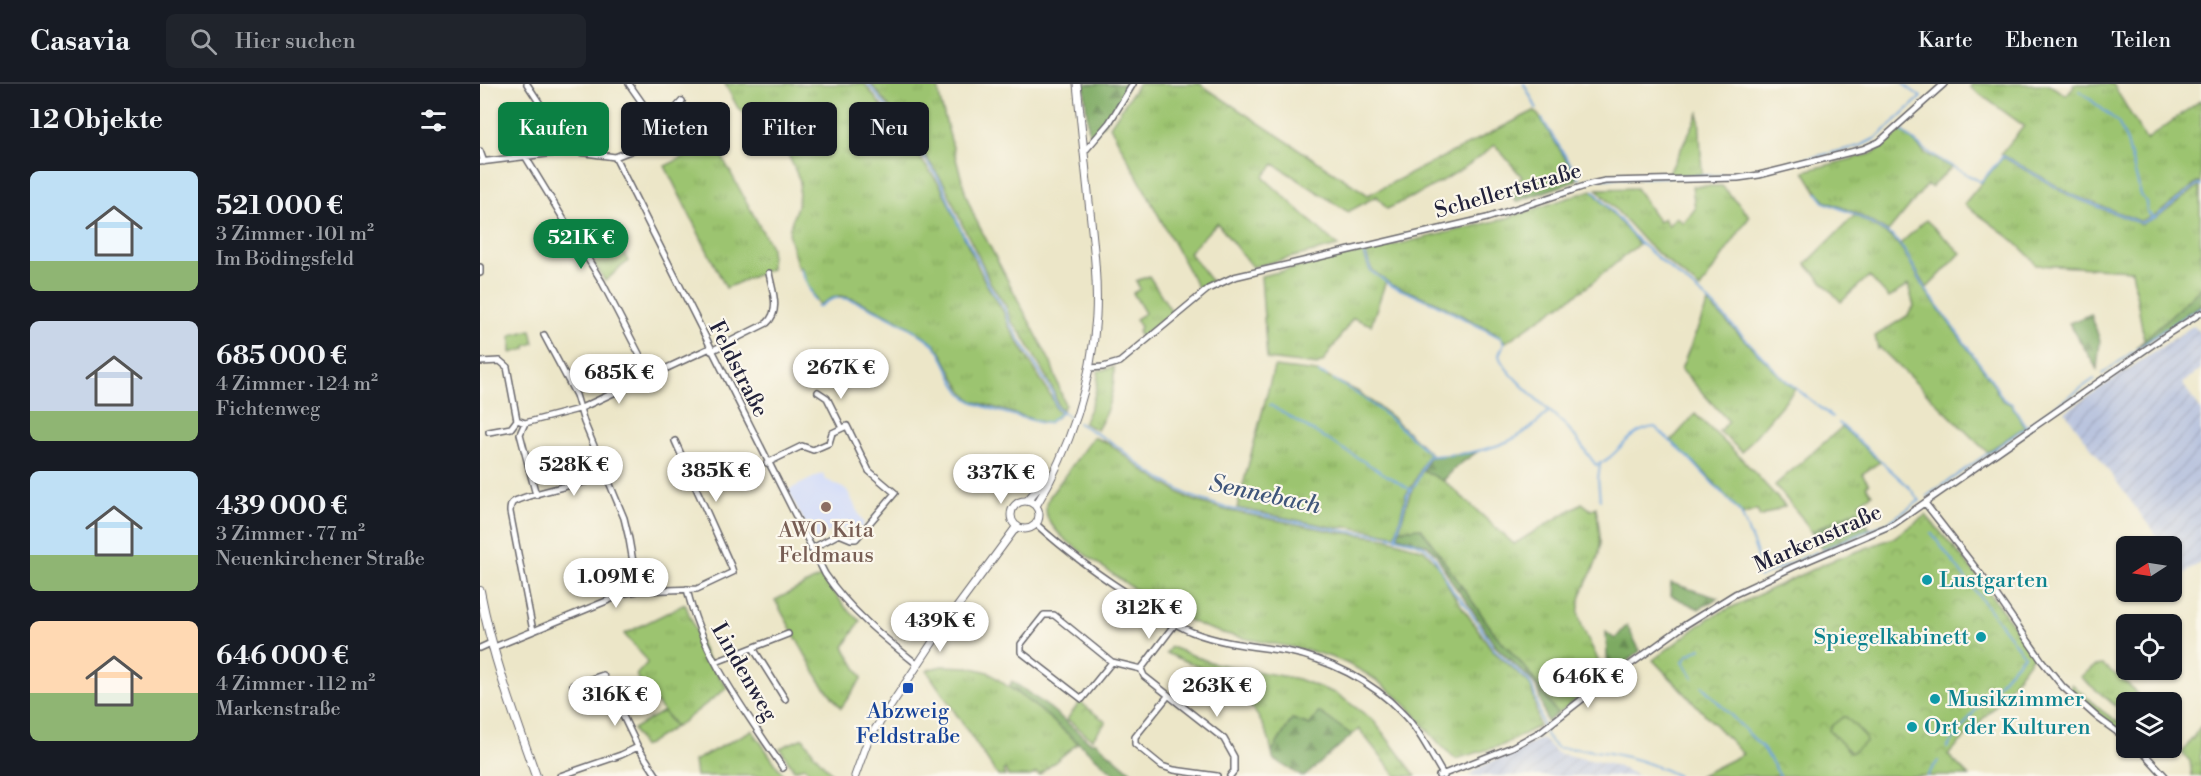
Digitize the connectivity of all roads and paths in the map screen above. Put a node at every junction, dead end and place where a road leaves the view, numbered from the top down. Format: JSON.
{"nodes":[{"id":1,"x":527,"y":84,"type":"edge"},
{"id":2,"x":629,"y":84,"type":"edge"},
{"id":3,"x":1077,"y":84,"type":"edge"},
{"id":4,"x":1133,"y":84,"type":"edge"},
{"id":5,"x":1944,"y":84,"type":"edge"},
{"id":6,"x":539,"y":102,"type":"edge"},
{"id":7,"x":642,"y":102,"type":"edge"},
{"id":8,"x":480,"y":151,"type":"edge"},
{"id":9,"x":1084,"y":152,"type":"junction"},
{"id":10,"x":621,"y":155,"type":"edge"},
{"id":11,"x":525,"y":156,"type":"joint"},
{"id":12,"x":602,"y":156,"type":"edge"},
{"id":13,"x":615,"y":158,"type":"junction"},
{"id":14,"x":482,"y":162,"type":"edge"},
{"id":15,"x":480,"y":267,"type":"edge"},
{"id":16,"x":480,"y":273,"type":"edge"},
{"id":17,"x":769,"y":273,"type":"dead end"},
{"id":18,"x":2201,"y":314,"type":"edge"},
{"id":19,"x":544,"y":335,"type":"dead end"},
{"id":20,"x":710,"y":350,"type":"junction"},
{"id":21,"x":480,"y":362,"type":"edge"},
{"id":22,"x":1090,"y":368,"type":"junction"},
{"id":23,"x":651,"y":377,"type":"junction"},
{"id":24,"x":818,"y":393,"type":"dead end"},
{"id":25,"x":579,"y":409,"type":"junction"},
{"id":26,"x":521,"y":422,"type":"junction"},
{"id":27,"x":842,"y":428,"type":"junction"},
{"id":28,"x":489,"y":432,"type":"dead end"},
{"id":29,"x":675,"y":441,"type":"dead end"},
{"id":30,"x":767,"y":463,"type":"junction"},
{"id":31,"x":1057,"y":463,"type":"junction"},
{"id":32,"x":607,"y":477,"type":"junction"},
{"id":33,"x":536,"y":495,"type":"junction"},
{"id":34,"x":1027,"y":501,"type":"junction"},
{"id":35,"x":1925,"y":503,"type":"junction"},
{"id":36,"x":1036,"y":506,"type":"junction"},
{"id":37,"x":1036,"y":524,"type":"junction"},
{"id":38,"x":1017,"y":526,"type":"junction"},
{"id":39,"x":812,"y":549,"type":"junction"},
{"id":40,"x":687,"y":589,"type":"junction"},
{"id":41,"x":480,"y":591,"type":"edge"},
{"id":42,"x":638,"y":591,"type":"junction"},
{"id":43,"x":1175,"y":624,"type":"junction"},
{"id":44,"x":533,"y":631,"type":"junction"},
{"id":45,"x":788,"y":634,"type":"dead end"},
{"id":46,"x":492,"y":646,"type":"junction"},
{"id":47,"x":480,"y":648,"type":"edge"},
{"id":48,"x":753,"y":648,"type":"junction"},
{"id":49,"x":716,"y":662,"type":"junction"},
{"id":50,"x":1112,"y":662,"type":"junction"},
{"id":51,"x":918,"y":665,"type":"junction"},
{"id":52,"x":1141,"y":669,"type":"junction"},
{"id":53,"x":573,"y":685,"type":"dead end"},
{"id":54,"x":1168,"y":696,"type":"junction"},
{"id":55,"x":785,"y":699,"type":"dead end"},
{"id":56,"x":2116,"y":731,"type":"edge"},
{"id":57,"x":638,"y":747,"type":"junction"},
{"id":58,"x":2148,"y":758,"type":"edge"},
{"id":59,"x":783,"y":768,"type":"dead end"},
{"id":60,"x":1442,"y":775,"type":"edge"},
{"id":61,"x":536,"y":776,"type":"edge"},
{"id":62,"x":560,"y":776,"type":"edge"},
{"id":63,"x":657,"y":776,"type":"edge"},
{"id":64,"x":855,"y":776,"type":"edge"},
{"id":65,"x":1217,"y":776,"type":"edge"},
{"id":66,"x":1230,"y":776,"type":"edge"},
{"id":67,"x":2165,"y":776,"type":"edge"}],
"edges":[{"from":1,"to":6,"type":"street"},
{"from":2,"to":7,"type":"street"},
{"from":3,"to":9,"type":"street"},
{"from":4,"to":9,"type":"street"},
{"from":5,"to":22,"type":"street","name":"Schellertstraße"},
{"from":8,"to":14,"type":"street"},
{"from":9,"to":22,"type":"street"},
{"from":10,"to":13,"type":"street"},
{"from":11,"to":14,"type":"street"},
{"from":11,"to":23,"type":"street"},
{"from":12,"to":13,"type":"street"},
{"from":13,"to":20,"type":"street","name":"Feldstraße"},
{"from":15,"to":16,"type":"street"},
{"from":17,"to":20,"type":"street"},
{"from":18,"to":35,"type":"street","name":"Markenstraße"},
{"from":19,"to":25,"type":"street"},
{"from":20,"to":23,"type":"street"},
{"from":20,"to":30,"type":"street","name":"Feldstraße"},
{"from":21,"to":26,"type":"street"},
{"from":22,"to":31,"type":"street"},
{"from":23,"to":25,"type":"street"},
{"from":24,"to":27,"type":"street"},
{"from":25,"to":26,"type":"street"},
{"from":25,"to":32,"type":"street"},
{"from":26,"to":28,"type":"street"},
{"from":26,"to":33,"type":"street"},
{"from":27,"to":30,"type":"street"},
{"from":27,"to":39,"type":"street"},
{"from":29,"to":40,"type":"street"},
{"from":30,"to":39,"type":"street","name":"Feldstraße"},
{"from":31,"to":34,"type":"street"},
{"from":31,"to":36,"type":"street"},
{"from":32,"to":33,"type":"street"},
{"from":32,"to":42,"type":"street"},
{"from":33,"to":44,"type":"street"},
{"from":34,"to":36,"type":"street"},
{"from":34,"to":38,"type":"street"},
{"from":35,"to":56,"type":"street"},
{"from":35,"to":60,"type":"street","name":"Markenstraße"},
{"from":36,"to":37,"type":"street"},
{"from":37,"to":38,"type":"street"},
{"from":37,"to":43,"type":"street"},
{"from":38,"to":51,"type":"street"},
{"from":39,"to":51,"type":"street","name":"Feldstraße"},
{"from":40,"to":42,"type":"street"},
{"from":40,"to":49,"type":"street","name":"Lindenweg"},
{"from":41,"to":46,"type":"main road"},
{"from":42,"to":44,"type":"street"},
{"from":43,"to":52,"type":"street"},
{"from":43,"to":60,"type":"street"},
{"from":44,"to":46,"type":"street"},
{"from":45,"to":48,"type":"street"},
{"from":46,"to":47,"type":"street"},
{"from":46,"to":61,"type":"main road"},
{"from":48,"to":49,"type":"street"},
{"from":48,"to":55,"type":"street"},
{"from":49,"to":59,"type":"street","name":"Lindenweg"},
{"from":50,"to":50,"type":"street"},
{"from":50,"to":52,"type":"street"},
{"from":51,"to":64,"type":"street"},
{"from":52,"to":54,"type":"street"},
{"from":53,"to":57,"type":"street"},
{"from":54,"to":65,"type":"street"},
{"from":54,"to":66,"type":"street"},
{"from":57,"to":62,"type":"street"},
{"from":57,"to":63,"type":"street"},
{"from":58,"to":67,"type":"street"}]}
